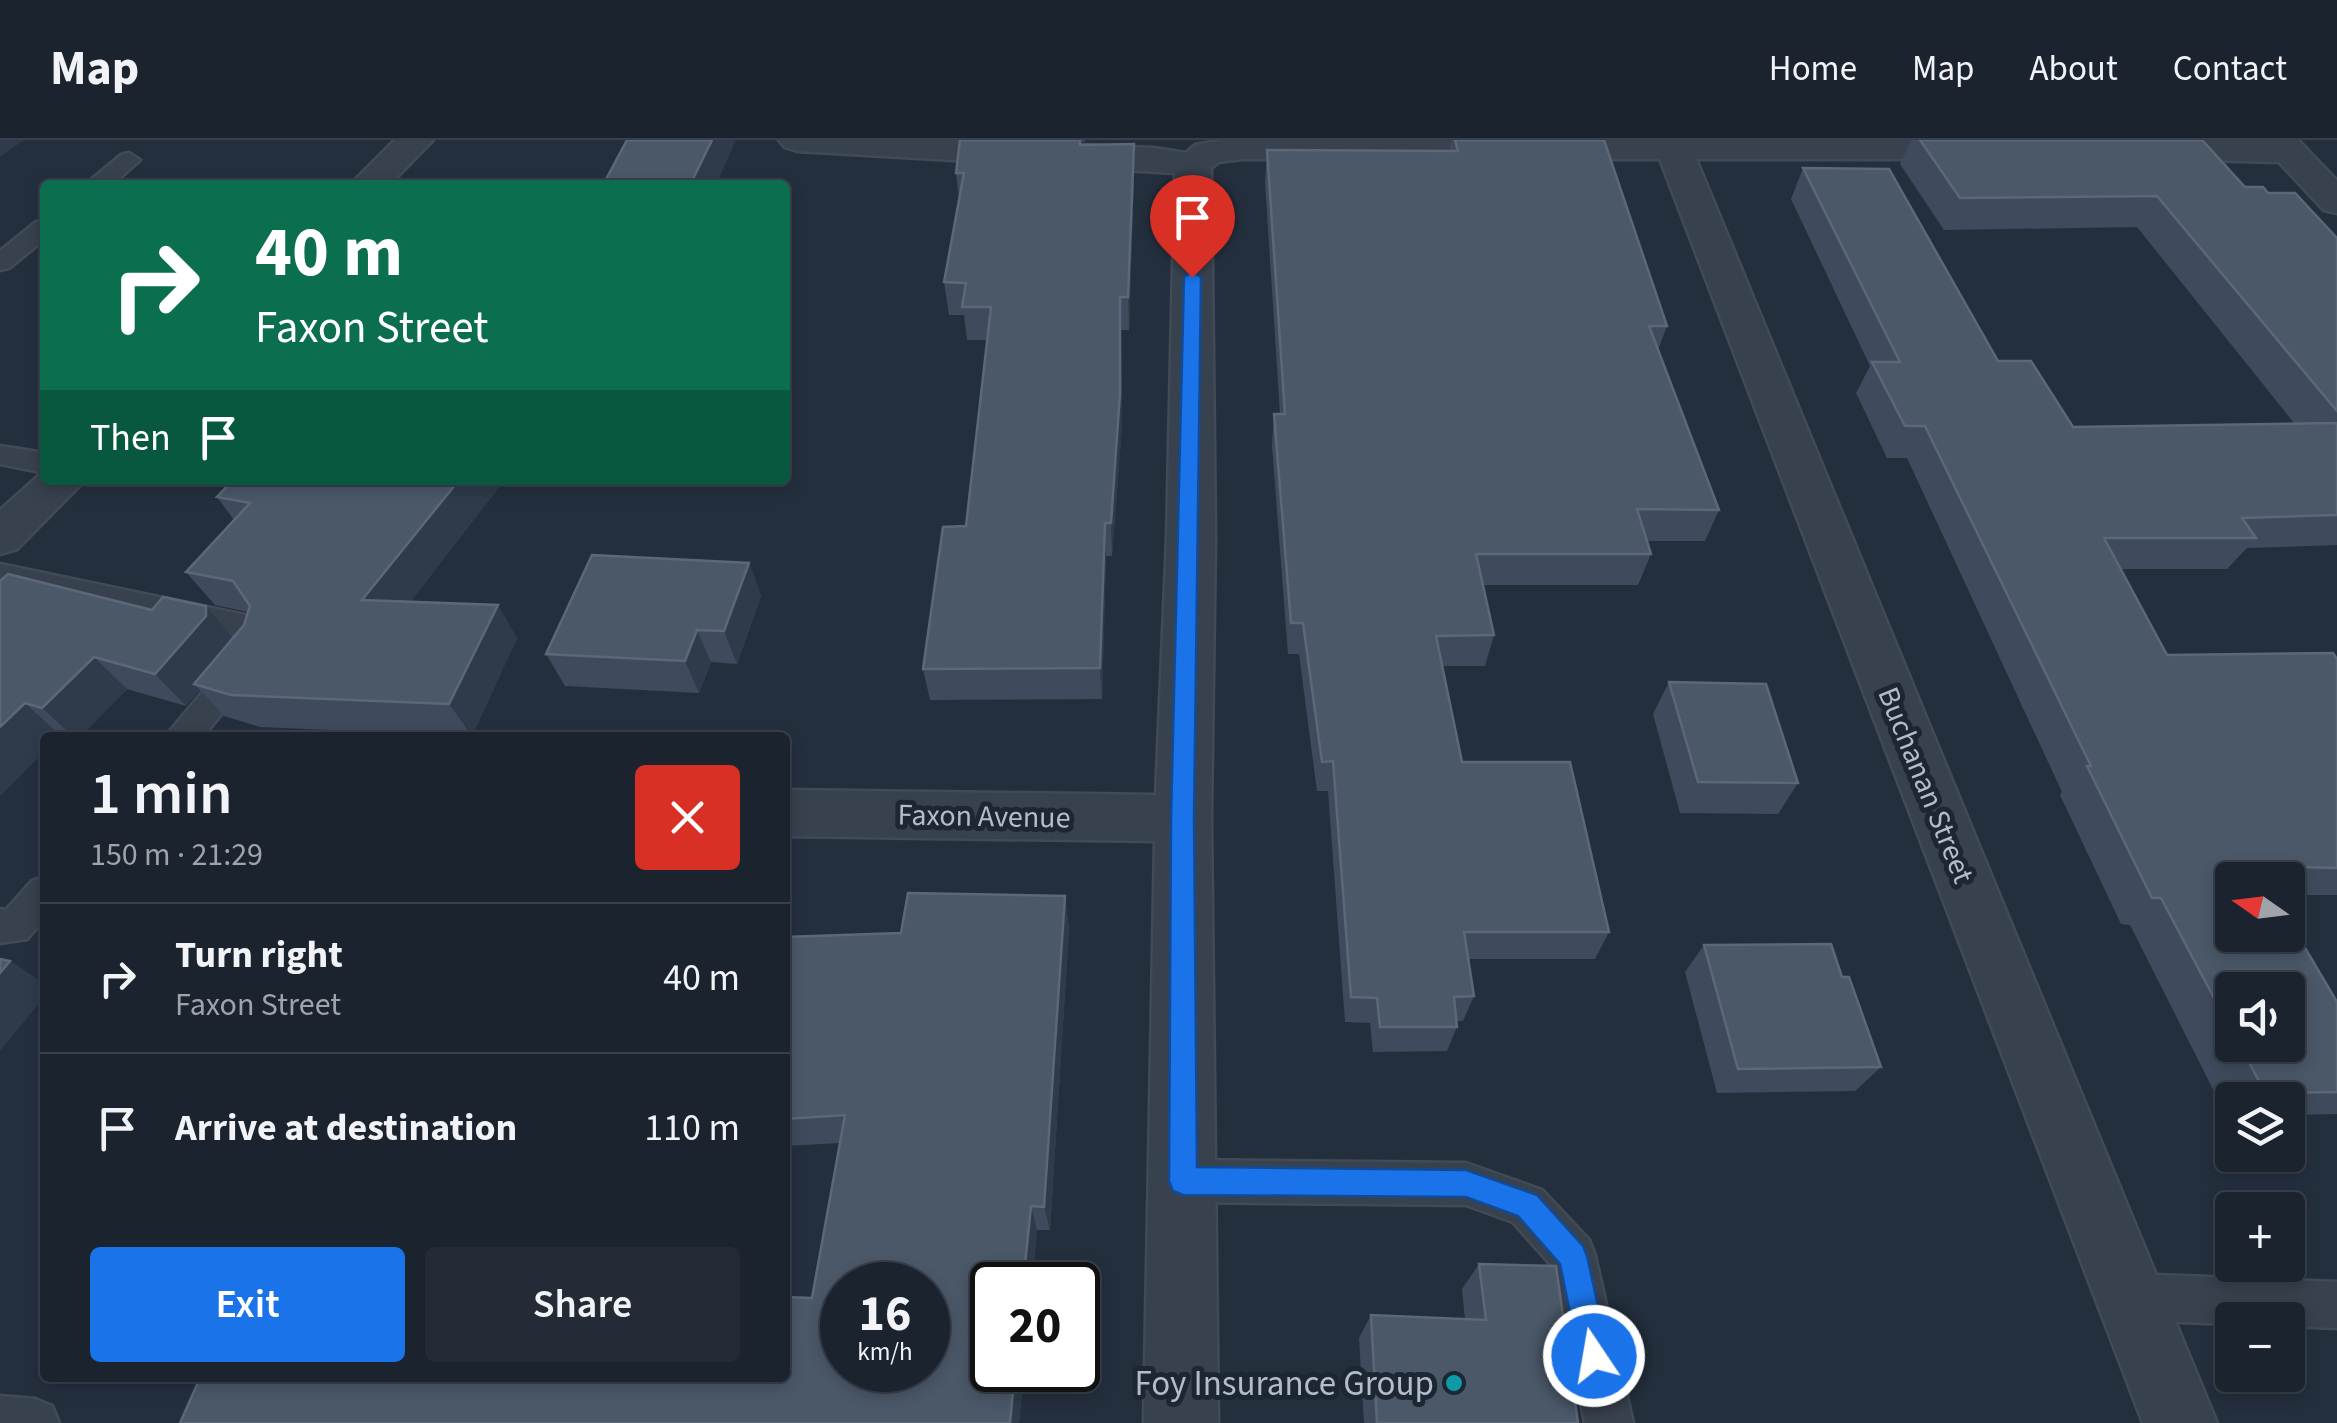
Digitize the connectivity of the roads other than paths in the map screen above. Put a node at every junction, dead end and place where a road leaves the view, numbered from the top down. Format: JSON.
{"nodes":[{"id":1,"x":414,"y":140,"type":"edge"},
{"id":2,"x":797,"y":140,"type":"edge"},
{"id":3,"x":1772,"y":143,"type":"edge"},
{"id":4,"x":2284,"y":146,"type":"edge"},
{"id":5,"x":1672,"y":147,"type":"junction"},
{"id":6,"x":2012,"y":149,"type":"edge"},
{"id":7,"x":2112,"y":150,"type":"edge"},
{"id":8,"x":129,"y":160,"type":"dead end"},
{"id":9,"x":1198,"y":161,"type":"junction"},
{"id":10,"x":103,"y":180,"type":"edge"},
{"id":11,"x":373,"y":180,"type":"edge"},
{"id":12,"x":2337,"y":202,"type":"edge"},
{"id":13,"x":40,"y":231,"type":"edge"},
{"id":14,"x":0,"y":263,"type":"edge"},
{"id":15,"x":0,"y":455,"type":"edge"},
{"id":16,"x":40,"y":461,"type":"edge"},
{"id":17,"x":57,"y":485,"type":"edge"},
{"id":18,"x":0,"y":537,"type":"edge"},
{"id":19,"x":0,"y":574,"type":"edge"},
{"id":20,"x":186,"y":732,"type":"edge"},
{"id":21,"x":790,"y":813,"type":"edge"},
{"id":22,"x":1183,"y":818,"type":"junction"},
{"id":23,"x":40,"y":898,"type":"edge"},
{"id":24,"x":0,"y":926,"type":"edge"},
{"id":25,"x":1183,"y":1181,"type":"junction"},
{"id":26,"x":2130,"y":1297,"type":"junction"},
{"id":27,"x":2337,"y":1305,"type":"edge"},
{"id":28,"x":0,"y":1420,"type":"edge"},
{"id":29,"x":35,"y":1423,"type":"edge"},
{"id":30,"x":1181,"y":1423,"type":"edge"},
{"id":31,"x":1609,"y":1423,"type":"edge"},
{"id":32,"x":2180,"y":1423,"type":"edge"}],
"edges":[{"from":1,"to":11,"type":"street"},
{"from":2,"to":9,"type":"street"},
{"from":3,"to":5,"type":"street"},
{"from":3,"to":6,"type":"street"},
{"from":4,"to":7,"type":"street"},
{"from":4,"to":12,"type":"street"},
{"from":5,"to":9,"type":"street"},
{"from":5,"to":26,"type":"street","name":"Buchanan Street"},
{"from":8,"to":10,"type":"lane"},
{"from":9,"to":22,"type":"street"},
{"from":13,"to":14,"type":"lane"},
{"from":15,"to":16,"type":"lane"},
{"from":17,"to":18,"type":"street"},
{"from":19,"to":20,"type":"lane"},
{"from":21,"to":22,"type":"street","name":"Faxon Avenue"},
{"from":22,"to":25,"type":"street"},
{"from":23,"to":24,"type":"lane"},
{"from":25,"to":30,"type":"street"},
{"from":25,"to":31,"type":"lane"},
{"from":26,"to":27,"type":"lane"},
{"from":26,"to":32,"type":"street","name":"Buchanan Street"},
{"from":28,"to":29,"type":"lane"}]}
